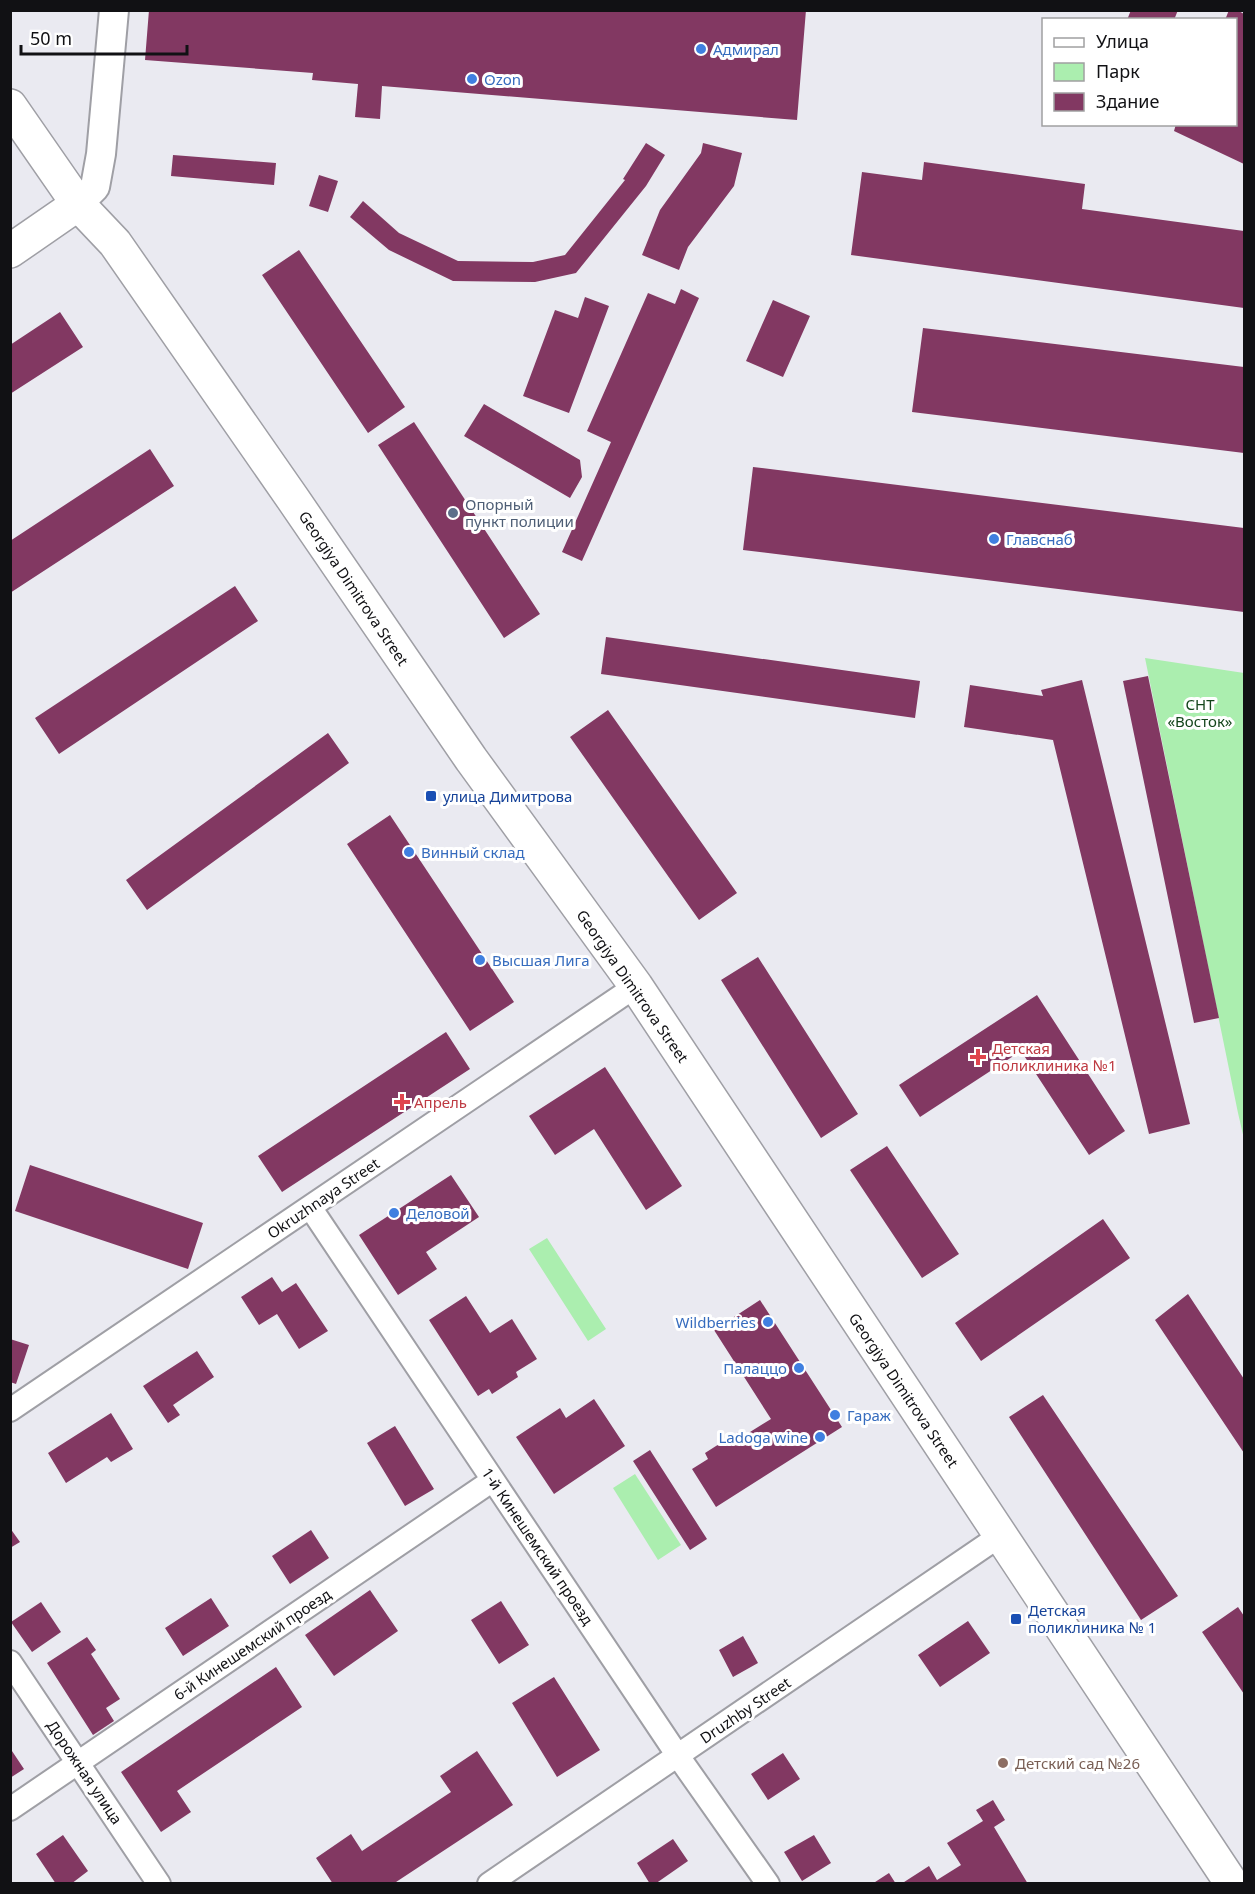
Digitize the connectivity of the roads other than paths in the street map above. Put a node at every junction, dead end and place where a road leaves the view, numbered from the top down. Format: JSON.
{"nodes":[{"id":1,"x":114,"y":10,"type":"edge"},
{"id":2,"x":10,"y":106,"type":"edge"},
{"id":3,"x":78,"y":204,"type":"junction"},
{"id":4,"x":10,"y":251,"type":"edge"},
{"id":5,"x":636,"y":986,"type":"junction"},
{"id":6,"x":310,"y":1207,"type":"junction"},
{"id":7,"x":10,"y":1410,"type":"edge"},
{"id":8,"x":493,"y":1480,"type":"junction"},
{"id":9,"x":1001,"y":1535,"type":"junction"},
{"id":10,"x":10,"y":1662,"type":"edge"},
{"id":11,"x":678,"y":1756,"type":"junction"},
{"id":12,"x":78,"y":1761,"type":"junction"},
{"id":13,"x":10,"y":1809,"type":"edge"},
{"id":14,"x":159,"y":1884,"type":"edge"},
{"id":15,"x":489,"y":1884,"type":"edge"},
{"id":16,"x":768,"y":1884,"type":"edge"},
{"id":17,"x":1232,"y":1884,"type":"edge"}],
"edges":[{"from":1,"to":3,"type":"street"},
{"from":2,"to":3,"type":"main road","name":"Georgiya Dimitrova Street"},
{"from":3,"to":4,"type":"main road"},
{"from":3,"to":5,"type":"main road","name":"Georgiya Dimitrova Street"},
{"from":5,"to":6,"type":"street","name":"Okruzhnaya Street"},
{"from":5,"to":9,"type":"main road","name":"Georgiya Dimitrova Street"},
{"from":6,"to":7,"type":"street","name":"Okruzhnaya Street"},
{"from":6,"to":8,"type":"street","name":"1-й Кинешемский проезд"},
{"from":8,"to":11,"type":"street","name":"1-й Кинешемский проезд"},
{"from":8,"to":12,"type":"street","name":"6-й Кинешемский проезд"},
{"from":9,"to":11,"type":"street","name":"Druzhby Street"},
{"from":9,"to":17,"type":"main road","name":"Georgiya Dimitrova Street"},
{"from":10,"to":12,"type":"street","name":"Дорожная улица"},
{"from":11,"to":15,"type":"street","name":"Druzhby Street"},
{"from":11,"to":16,"type":"street","name":"1-й Кинешемский проезд"},
{"from":12,"to":13,"type":"street","name":"6-й Кинешемский проезд"},
{"from":12,"to":14,"type":"street","name":"Дорожная улица"}]}
